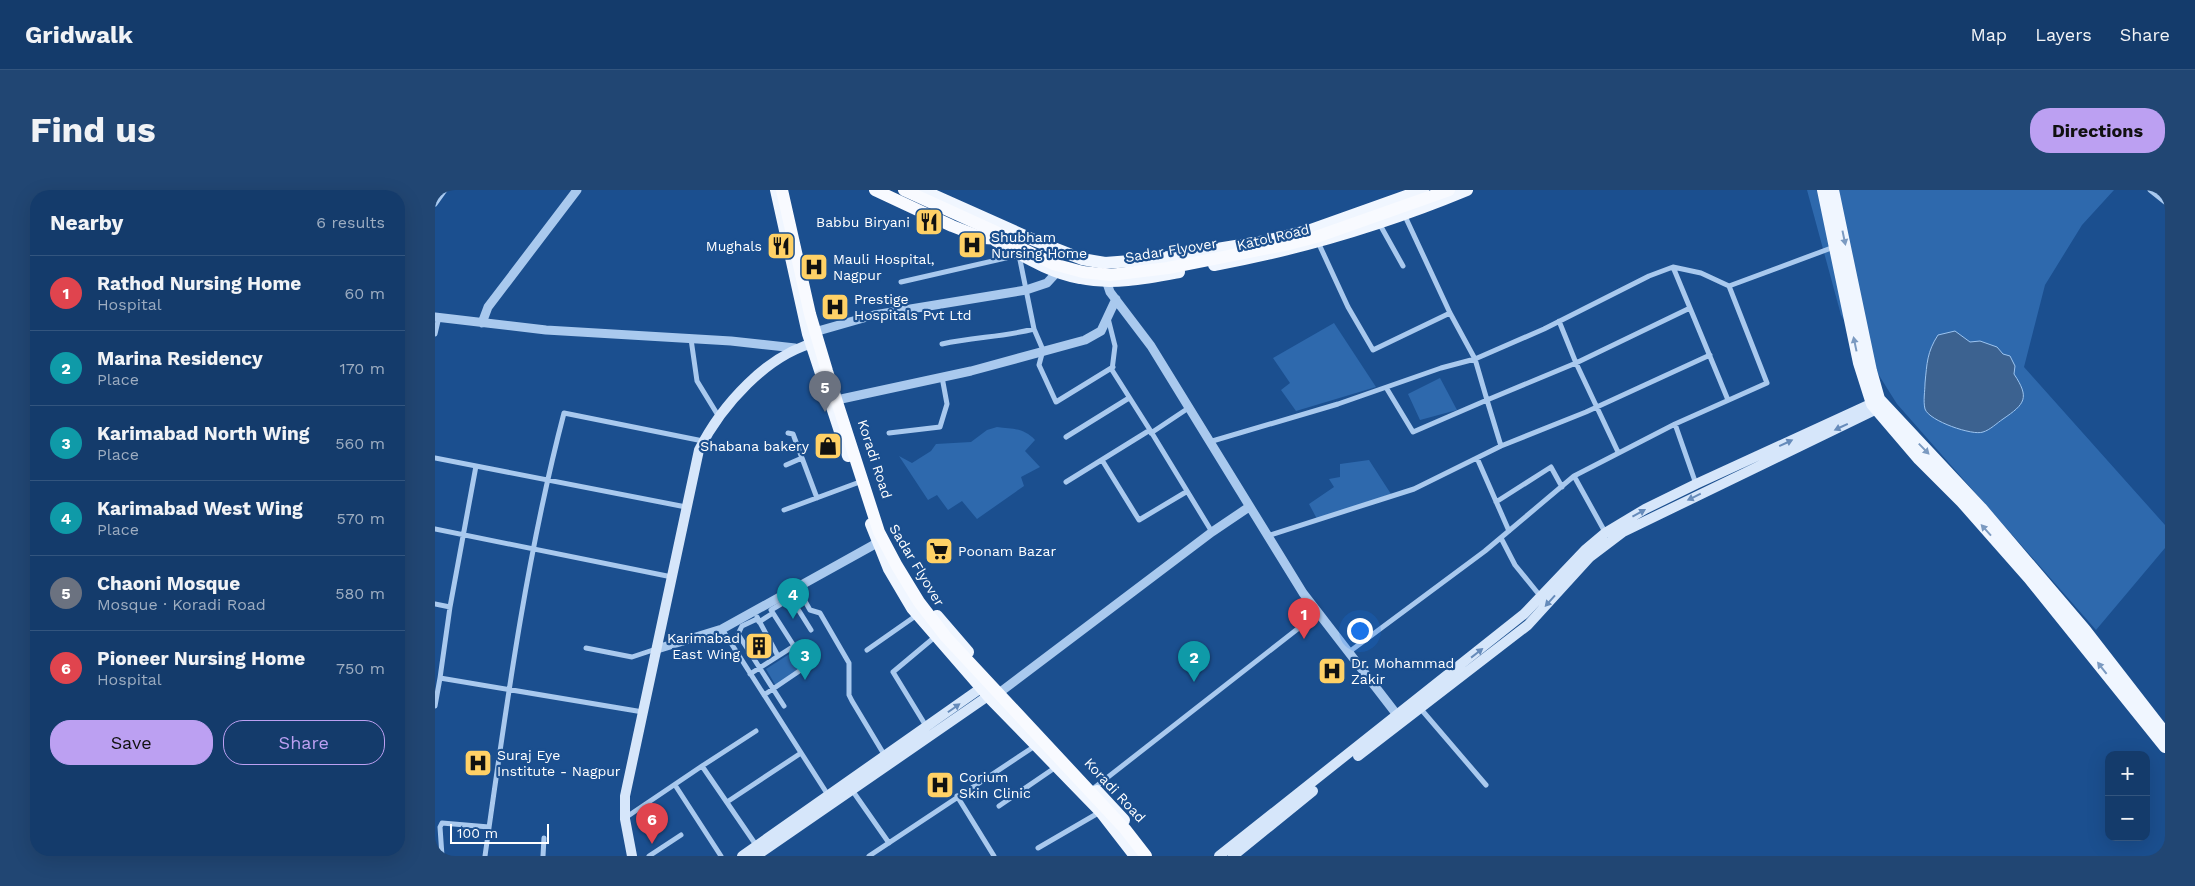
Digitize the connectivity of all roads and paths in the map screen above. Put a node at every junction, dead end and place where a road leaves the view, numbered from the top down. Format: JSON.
{"nodes":[{"id":1,"x":445,"y":190,"type":"edge"},
{"id":2,"x":577,"y":190,"type":"edge"},
{"id":3,"x":779,"y":190,"type":"edge"},
{"id":4,"x":789,"y":190,"type":"edge"},
{"id":5,"x":875,"y":190,"type":"edge"},
{"id":6,"x":888,"y":190,"type":"edge"},
{"id":7,"x":904,"y":190,"type":"edge"},
{"id":8,"x":921,"y":190,"type":"edge"},
{"id":9,"x":1423,"y":190,"type":"edge"},
{"id":10,"x":1437,"y":190,"type":"edge"},
{"id":11,"x":1449,"y":190,"type":"edge"},
{"id":12,"x":1467,"y":190,"type":"edge"},
{"id":13,"x":1823,"y":190,"type":"edge"},
{"id":14,"x":1833,"y":190,"type":"edge"},
{"id":15,"x":2150,"y":190,"type":"edge"},
{"id":16,"x":2165,"y":201,"type":"edge"},
{"id":17,"x":435,"y":204,"type":"edge"},
{"id":18,"x":1404,"y":213,"type":"junction"},
{"id":19,"x":1379,"y":223,"type":"junction"},
{"id":20,"x":1318,"y":242,"type":"junction"},
{"id":21,"x":1834,"y":247,"type":"junction"},
{"id":22,"x":1019,"y":255,"type":"junction"},
{"id":23,"x":1105,"y":263,"type":"junction"},
{"id":24,"x":1403,"y":266,"type":"dead end"},
{"id":25,"x":1673,"y":267,"type":"junction"},
{"id":26,"x":1058,"y":271,"type":"junction"},
{"id":27,"x":1105,"y":281,"type":"junction"},
{"id":28,"x":901,"y":282,"type":"dead end"},
{"id":29,"x":1729,"y":286,"type":"junction"},
{"id":30,"x":1026,"y":290,"type":"junction"},
{"id":31,"x":1116,"y":299,"type":"junction"},
{"id":32,"x":1690,"y":308,"type":"junction"},
{"id":33,"x":1108,"y":314,"type":"junction"},
{"id":34,"x":1450,"y":314,"type":"junction"},
{"id":35,"x":437,"y":317,"type":"edge"},
{"id":36,"x":1559,"y":321,"type":"junction"},
{"id":37,"x":482,"y":323,"type":"junction"},
{"id":38,"x":1034,"y":329,"type":"junction"},
{"id":39,"x":435,"y":334,"type":"edge"},
{"id":40,"x":815,"y":337,"type":"junction"},
{"id":41,"x":691,"y":339,"type":"junction"},
{"id":42,"x":942,"y":344,"type":"dead end"},
{"id":43,"x":795,"y":348,"type":"junction"},
{"id":44,"x":1043,"y":350,"type":"junction"},
{"id":45,"x":1710,"y":355,"type":"junction"},
{"id":46,"x":1475,"y":360,"type":"junction"},
{"id":47,"x":1576,"y":363,"type":"junction"},
{"id":48,"x":1113,"y":367,"type":"junction"},
{"id":49,"x":942,"y":377,"type":"junction"},
{"id":50,"x":1387,"y":389,"type":"junction"},
{"id":51,"x":1129,"y":398,"type":"junction"},
{"id":52,"x":835,"y":400,"type":"junction"},
{"id":53,"x":1487,"y":400,"type":"junction"},
{"id":54,"x":1728,"y":400,"type":"junction"},
{"id":55,"x":1878,"y":404,"type":"junction"},
{"id":56,"x":1597,"y":405,"type":"junction"},
{"id":57,"x":1190,"y":407,"type":"junction"},
{"id":58,"x":719,"y":418,"type":"junction"},
{"id":59,"x":1675,"y":424,"type":"junction"},
{"id":60,"x":1150,"y":432,"type":"junction"},
{"id":61,"x":788,"y":433,"type":"dead end"},
{"id":62,"x":889,"y":433,"type":"dead end"},
{"id":63,"x":1066,"y":437,"type":"dead end"},
{"id":64,"x":703,"y":442,"type":"junction"},
{"id":65,"x":1209,"y":442,"type":"junction"},
{"id":66,"x":1501,"y":446,"type":"junction"},
{"id":67,"x":1618,"y":452,"type":"junction"},
{"id":68,"x":435,"y":458,"type":"edge"},
{"id":69,"x":801,"y":458,"type":"junction"},
{"id":70,"x":1477,"y":458,"type":"junction"},
{"id":71,"x":1102,"y":460,"type":"junction"},
{"id":72,"x":786,"y":465,"type":"dead end"},
{"id":73,"x":476,"y":466,"type":"junction"},
{"id":74,"x":1574,"y":476,"type":"junction"},
{"id":75,"x":547,"y":480,"type":"junction"},
{"id":76,"x":1066,"y":482,"type":"dead end"},
{"id":77,"x":857,"y":484,"type":"junction"},
{"id":78,"x":1696,"y":484,"type":"junction"},
{"id":79,"x":1562,"y":487,"type":"junction"},
{"id":80,"x":1186,"y":492,"type":"junction"},
{"id":81,"x":817,"y":498,"type":"junction"},
{"id":82,"x":1496,"y":502,"type":"junction"},
{"id":83,"x":687,"y":507,"type":"junction"},
{"id":84,"x":1249,"y":507,"type":"junction"},
{"id":85,"x":784,"y":510,"type":"dead end"},
{"id":86,"x":435,"y":529,"type":"edge"},
{"id":87,"x":1509,"y":531,"type":"junction"},
{"id":88,"x":1212,"y":532,"type":"junction"},
{"id":89,"x":1605,"y":533,"type":"junction"},
{"id":90,"x":464,"y":535,"type":"junction"},
{"id":91,"x":1267,"y":536,"type":"junction"},
{"id":92,"x":1501,"y":538,"type":"junction"},
{"id":93,"x":877,"y":543,"type":"junction"},
{"id":94,"x":534,"y":549,"type":"junction"},
{"id":95,"x":672,"y":576,"type":"junction"},
{"id":96,"x":797,"y":587,"type":"junction"},
{"id":97,"x":1541,"y":597,"type":"junction"},
{"id":98,"x":435,"y":604,"type":"edge"},
{"id":99,"x":450,"y":607,"type":"junction"},
{"id":100,"x":772,"y":611,"type":"junction"},
{"id":101,"x":1318,"y":613,"type":"junction"},
{"id":102,"x":758,"y":614,"type":"junction"},
{"id":103,"x":917,"y":614,"type":"junction"},
{"id":104,"x":722,"y":629,"type":"junction"},
{"id":105,"x":811,"y":630,"type":"dead end"},
{"id":106,"x":936,"y":636,"type":"junction"},
{"id":107,"x":586,"y":648,"type":"dead end"},
{"id":108,"x":657,"y":649,"type":"junction"},
{"id":109,"x":867,"y":650,"type":"dead end"},
{"id":110,"x":1349,"y":652,"type":"junction"},
{"id":111,"x":778,"y":656,"type":"junction"},
{"id":112,"x":814,"y":661,"type":"dead end"},
{"id":113,"x":760,"y":668,"type":"junction"},
{"id":114,"x":750,"y":674,"type":"junction"},
{"id":115,"x":440,"y":678,"type":"junction"},
{"id":116,"x":508,"y":689,"type":"junction"},
{"id":117,"x":774,"y":689,"type":"junction"},
{"id":118,"x":1003,"y":690,"type":"junction"},
{"id":119,"x":436,"y":691,"type":"edge"},
{"id":120,"x":987,"y":695,"type":"junction"},
{"id":121,"x":764,"y":696,"type":"junction"},
{"id":122,"x":435,"y":706,"type":"edge"},
{"id":123,"x":784,"y":706,"type":"dead end"},
{"id":124,"x":1420,"y":708,"type":"junction"},
{"id":125,"x":643,"y":712,"type":"junction"},
{"id":126,"x":1400,"y":719,"type":"junction"},
{"id":127,"x":927,"y":727,"type":"junction"},
{"id":128,"x":756,"y":731,"type":"dead end"},
{"id":129,"x":2165,"y":733,"type":"edge"},
{"id":130,"x":1035,"y":746,"type":"junction"},
{"id":131,"x":2165,"y":747,"type":"edge"},
{"id":132,"x":801,"y":754,"type":"junction"},
{"id":133,"x":885,"y":756,"type":"junction"},
{"id":134,"x":702,"y":766,"type":"junction"},
{"id":135,"x":1056,"y":767,"type":"junction"},
{"id":136,"x":675,"y":785,"type":"junction"},
{"id":137,"x":1487,"y":785,"type":"dead end"},
{"id":138,"x":849,"y":786,"type":"junction"},
{"id":139,"x":1089,"y":792,"type":"junction"},
{"id":140,"x":828,"y":796,"type":"junction"},
{"id":141,"x":957,"y":796,"type":"junction"},
{"id":142,"x":727,"y":802,"type":"junction"},
{"id":143,"x":999,"y":806,"type":"dead end"},
{"id":144,"x":1101,"y":812,"type":"junction"},
{"id":145,"x":625,"y":819,"type":"junction"},
{"id":146,"x":489,"y":827,"type":"junction"},
{"id":147,"x":681,"y":835,"type":"dead end"},
{"id":148,"x":544,"y":838,"type":"dead end"},
{"id":149,"x":889,"y":843,"type":"junction"},
{"id":150,"x":1037,"y":848,"type":"dead end"},
{"id":151,"x":756,"y":851,"type":"edge"},
{"id":152,"x":993,"y":855,"type":"edge"},
{"id":153,"x":442,"y":856,"type":"edge"},
{"id":154,"x":485,"y":856,"type":"edge"},
{"id":155,"x":543,"y":856,"type":"edge"},
{"id":156,"x":632,"y":856,"type":"edge"},
{"id":157,"x":649,"y":856,"type":"edge"},
{"id":158,"x":721,"y":856,"type":"edge"},
{"id":159,"x":742,"y":856,"type":"edge"},
{"id":160,"x":869,"y":856,"type":"edge"},
{"id":161,"x":1135,"y":856,"type":"edge"},
{"id":162,"x":1140,"y":856,"type":"edge"},
{"id":163,"x":1146,"y":856,"type":"edge"},
{"id":164,"x":1152,"y":856,"type":"edge"},
{"id":165,"x":1219,"y":856,"type":"edge"},
{"id":166,"x":1233,"y":856,"type":"edge"}],
"edges":[{"from":1,"to":17,"type":"street"},
{"from":2,"to":37,"type":"street"},
{"from":3,"to":40,"type":"main road","name":"Koradi Road"},
{"from":3,"to":162,"type":"highway","name":"Sadar Flyover","bridge":true},
{"from":3,"to":163,"type":"highway","name":"Sadar Flyover","bridge":true},
{"from":4,"to":40,"type":"main road","name":"Koradi Road"},
{"from":5,"to":11,"type":"highway","name":"Sadar Flyover","bridge":true},
{"from":6,"to":22,"type":"main road","name":"Katol Road"},
{"from":7,"to":10,"type":"highway","name":"Sadar Flyover","bridge":true},
{"from":8,"to":23,"type":"main road","name":"Katol Road"},
{"from":9,"to":23,"type":"main road","name":"Katol Road"},
{"from":12,"to":18,"type":"main road","name":"Katol Road"},
{"from":13,"to":21,"type":"main road"},
{"from":14,"to":55,"type":"main road","one_way":true},
{"from":15,"to":16,"type":"street"},
{"from":18,"to":19,"type":"main road","name":"Katol Road"},
{"from":18,"to":34,"type":"street"},
{"from":19,"to":20,"type":"main road","name":"Katol Road"},
{"from":19,"to":24,"type":"street"},
{"from":20,"to":27,"type":"main road","name":"Katol Road"},
{"from":20,"to":34,"type":"street"},
{"from":21,"to":29,"type":"street"},
{"from":55,"to":21,"type":"main road","one_way":true},
{"from":22,"to":26,"type":"main road","name":"Katol Road"},
{"from":22,"to":28,"type":"street"},
{"from":22,"to":30,"type":"street"},
{"from":23,"to":27,"type":"street"},
{"from":25,"to":29,"type":"street"},
{"from":25,"to":32,"type":"street"},
{"from":25,"to":36,"type":"street"},
{"from":26,"to":27,"type":"main road","name":"Katol Road"},
{"from":26,"to":30,"type":"street"},
{"from":27,"to":31,"type":"street"},
{"from":29,"to":54,"type":"street"},
{"from":30,"to":38,"type":"street"},
{"from":30,"to":40,"type":"street"},
{"from":31,"to":33,"type":"street"},
{"from":31,"to":57,"type":"street"},
{"from":32,"to":45,"type":"street"},
{"from":32,"to":47,"type":"street"},
{"from":33,"to":44,"type":"street"},
{"from":33,"to":48,"type":"street"},
{"from":34,"to":46,"type":"street"},
{"from":35,"to":37,"type":"street"},
{"from":35,"to":39,"type":"street"},
{"from":36,"to":46,"type":"street"},
{"from":36,"to":47,"type":"street"},
{"from":37,"to":41,"type":"street"},
{"from":38,"to":42,"type":"street"},
{"from":38,"to":44,"type":"street"},
{"from":40,"to":43,"type":"main road"},
{"from":40,"to":52,"type":"main road","name":"Koradi Road"},
{"from":41,"to":43,"type":"street"},
{"from":41,"to":58,"type":"street"},
{"from":43,"to":58,"type":"main road"},
{"from":44,"to":48,"type":"street"},
{"from":44,"to":49,"type":"street"},
{"from":45,"to":54,"type":"street"},
{"from":45,"to":56,"type":"street"},
{"from":46,"to":50,"type":"street"},
{"from":46,"to":53,"type":"street"},
{"from":47,"to":53,"type":"street"},
{"from":47,"to":56,"type":"street"},
{"from":48,"to":51,"type":"street"},
{"from":49,"to":52,"type":"street"},
{"from":49,"to":62,"type":"street"},
{"from":50,"to":53,"type":"street"},
{"from":50,"to":65,"type":"street"},
{"from":51,"to":60,"type":"street"},
{"from":51,"to":63,"type":"street"},
{"from":52,"to":77,"type":"main road","name":"Koradi Road"},
{"from":52,"to":118,"type":"main road","name":"Koradi Road"},
{"from":53,"to":66,"type":"street"},
{"from":54,"to":59,"type":"street"},
{"from":78,"to":55,"type":"main road","one_way":true},
{"from":55,"to":124,"type":"main road","one_way":true},
{"from":55,"to":129,"type":"main road","one_way":true},
{"from":131,"to":55,"type":"main road","one_way":true},
{"from":56,"to":66,"type":"street"},
{"from":56,"to":67,"type":"street"},
{"from":57,"to":60,"type":"street"},
{"from":57,"to":65,"type":"street"},
{"from":58,"to":64,"type":"main road"},
{"from":59,"to":67,"type":"street"},
{"from":59,"to":78,"type":"street"},
{"from":60,"to":71,"type":"street"},
{"from":60,"to":80,"type":"street"},
{"from":61,"to":69,"type":"street"},
{"from":64,"to":75,"type":"street"},
{"from":64,"to":83,"type":"main road"},
{"from":65,"to":84,"type":"street"},
{"from":66,"to":70,"type":"street"},
{"from":67,"to":74,"type":"street"},
{"from":68,"to":73,"type":"street"},
{"from":69,"to":72,"type":"street"},
{"from":69,"to":81,"type":"street"},
{"from":70,"to":82,"type":"street"},
{"from":70,"to":91,"type":"street"},
{"from":71,"to":76,"type":"street"},
{"from":71,"to":80,"type":"street"},
{"from":73,"to":75,"type":"street"},
{"from":73,"to":90,"type":"street"},
{"from":74,"to":79,"type":"street"},
{"from":74,"to":89,"type":"street"},
{"from":75,"to":83,"type":"street"},
{"from":75,"to":94,"type":"street"},
{"from":77,"to":81,"type":"street"},
{"from":77,"to":93,"type":"main road","name":"Koradi Road"},
{"from":89,"to":78,"type":"main road","one_way":true},
{"from":79,"to":82,"type":"street"},
{"from":79,"to":87,"type":"street"},
{"from":80,"to":88,"type":"street"},
{"from":81,"to":85,"type":"street"},
{"from":82,"to":87,"type":"street"},
{"from":83,"to":95,"type":"main road"},
{"from":84,"to":88,"type":"street"},
{"from":84,"to":91,"type":"street"},
{"from":86,"to":90,"type":"street"},
{"from":87,"to":92,"type":"street"},
{"from":88,"to":118,"type":"street"},
{"from":89,"to":97,"type":"main road"},
{"from":90,"to":94,"type":"street"},
{"from":90,"to":99,"type":"street"},
{"from":91,"to":101,"type":"street"},
{"from":92,"to":97,"type":"street"},
{"from":92,"to":110,"type":"street"},
{"from":93,"to":96,"type":"street"},
{"from":93,"to":103,"type":"main road","name":"Koradi Road"},
{"from":94,"to":95,"type":"street"},
{"from":94,"to":116,"type":"street"},
{"from":95,"to":108,"type":"main road"},
{"from":96,"to":102,"type":"street"},
{"from":96,"to":133,"type":"street"},
{"from":126,"to":97,"type":"main road","one_way":true},
{"from":98,"to":99,"type":"street"},
{"from":99,"to":115,"type":"street"},
{"from":100,"to":102,"type":"street"},
{"from":100,"to":102,"type":"street"},
{"from":100,"to":105,"type":"street"},
{"from":100,"to":111,"type":"street"},
{"from":101,"to":110,"type":"street"},
{"from":101,"to":139,"type":"street"},
{"from":102,"to":104,"type":"street"},
{"from":102,"to":111,"type":"street"},
{"from":102,"to":113,"type":"street"},
{"from":103,"to":106,"type":"main road","name":"Koradi Road"},
{"from":103,"to":109,"type":"street"},
{"from":104,"to":108,"type":"street"},
{"from":104,"to":114,"type":"street"},
{"from":106,"to":120,"type":"main road","name":"Koradi Road"},
{"from":106,"to":127,"type":"street"},
{"from":107,"to":108,"type":"street"},
{"from":108,"to":125,"type":"main road"},
{"from":110,"to":126,"type":"street"},
{"from":111,"to":113,"type":"street"},
{"from":112,"to":117,"type":"street"},
{"from":113,"to":114,"type":"street"},
{"from":113,"to":117,"type":"street"},
{"from":114,"to":121,"type":"street"},
{"from":115,"to":116,"type":"street"},
{"from":115,"to":119,"type":"street"},
{"from":116,"to":125,"type":"street"},
{"from":116,"to":146,"type":"street"},
{"from":117,"to":121,"type":"street"},
{"from":117,"to":123,"type":"street"},
{"from":118,"to":120,"type":"street"},
{"from":118,"to":139,"type":"main road","name":"Koradi Road"},
{"from":119,"to":122,"type":"street"},
{"from":127,"to":120,"type":"main road","one_way":true},
{"from":120,"to":130,"type":"main road","name":"Koradi Road"},
{"from":120,"to":138,"type":"main road"},
{"from":121,"to":132,"type":"street"},
{"from":124,"to":126,"type":"main road"},
{"from":124,"to":137,"type":"street"},
{"from":125,"to":145,"type":"main road"},
{"from":126,"to":165,"type":"main road"},
{"from":126,"to":166,"type":"main road"},
{"from":127,"to":133,"type":"main road"},
{"from":128,"to":134,"type":"street"},
{"from":130,"to":135,"type":"main road","name":"Koradi Road"},
{"from":130,"to":141,"type":"street"},
{"from":132,"to":140,"type":"street"},
{"from":132,"to":142,"type":"street"},
{"from":133,"to":138,"type":"main road"},
{"from":134,"to":136,"type":"street"},
{"from":134,"to":142,"type":"street"},
{"from":135,"to":139,"type":"main road","name":"Koradi Road"},
{"from":135,"to":143,"type":"street"},
{"from":136,"to":145,"type":"street"},
{"from":136,"to":158,"type":"street"},
{"from":138,"to":140,"type":"main road"},
{"from":138,"to":149,"type":"street"},
{"from":138,"to":151,"type":"main road"},
{"from":139,"to":144,"type":"main road","name":"Koradi Road"},
{"from":139,"to":164,"type":"main road","name":"Koradi Road"},
{"from":140,"to":151,"type":"main road"},
{"from":141,"to":149,"type":"street"},
{"from":141,"to":152,"type":"street"},
{"from":142,"to":151,"type":"street"},
{"from":144,"to":150,"type":"street"},
{"from":144,"to":161,"type":"main road","name":"Koradi Road"},
{"from":145,"to":156,"type":"main road"},
{"from":146,"to":153,"type":"street"},
{"from":146,"to":154,"type":"street"},
{"from":147,"to":157,"type":"street"},
{"from":148,"to":155,"type":"street"},
{"from":149,"to":160,"type":"street"},
{"from":151,"to":159,"type":"main road"}]}
